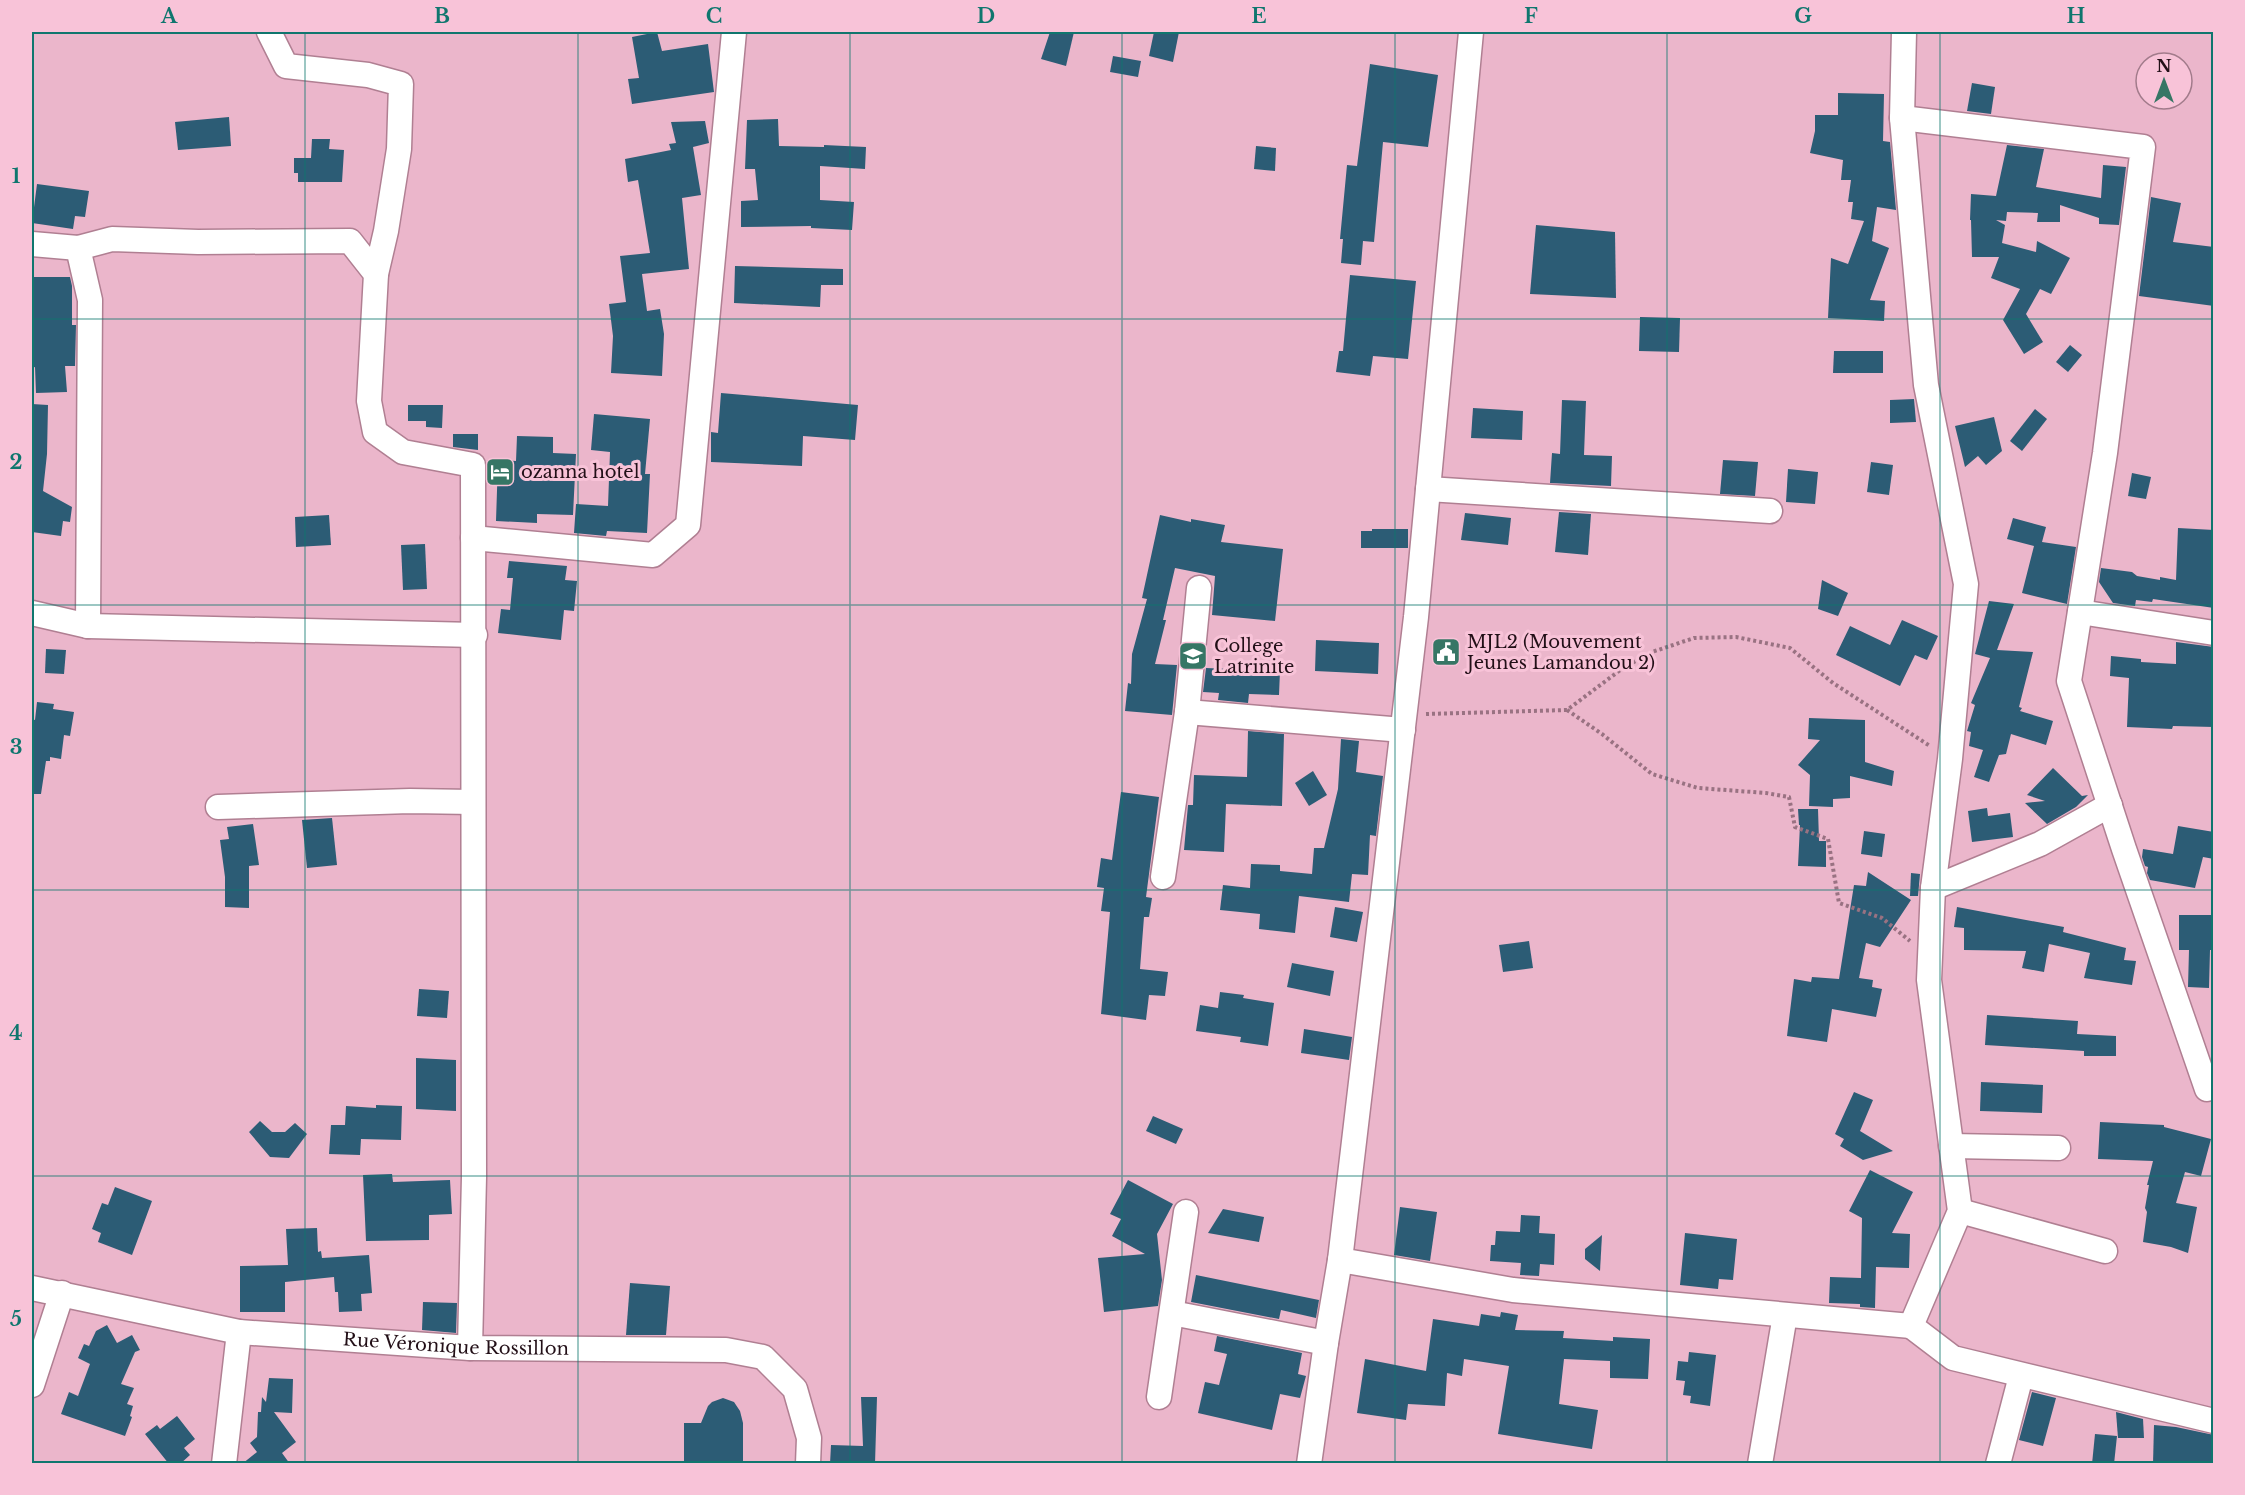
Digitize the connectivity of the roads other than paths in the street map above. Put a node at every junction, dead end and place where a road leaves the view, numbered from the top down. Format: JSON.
{"nodes":[{"id":1,"x":269,"y":32,"type":"edge"},
{"id":2,"x":734,"y":32,"type":"edge"},
{"id":3,"x":1471,"y":32,"type":"edge"},
{"id":4,"x":1904,"y":32,"type":"edge"},
{"id":5,"x":1902,"y":118,"type":"junction"},
{"id":6,"x":32,"y":244,"type":"edge"},
{"id":7,"x":78,"y":248,"type":"junction"},
{"id":8,"x":375,"y":274,"type":"junction"},
{"id":9,"x":1428,"y":489,"type":"junction"},
{"id":10,"x":1770,"y":511,"type":"dead end"},
{"id":11,"x":473,"y":538,"type":"junction"},
{"id":12,"x":1198,"y":588,"type":"dead end"},
{"id":13,"x":2080,"y":612,"type":"junction"},
{"id":14,"x":32,"y":613,"type":"edge"},
{"id":15,"x":88,"y":626,"type":"junction"},
{"id":16,"x":2214,"y":633,"type":"edge"},
{"id":17,"x":475,"y":635,"type":"junction"},
{"id":18,"x":1187,"y":712,"type":"junction"},
{"id":19,"x":1404,"y":723,"type":"junction"},
{"id":20,"x":473,"y":802,"type":"junction"},
{"id":21,"x":2110,"y":806,"type":"junction"},
{"id":22,"x":218,"y":807,"type":"dead end"},
{"id":23,"x":1163,"y":878,"type":"dead end"},
{"id":24,"x":1933,"y":888,"type":"junction"},
{"id":25,"x":2207,"y":1089,"type":"dead end"},
{"id":26,"x":1951,"y":1146,"type":"junction"},
{"id":27,"x":2058,"y":1148,"type":"dead end"},
{"id":28,"x":1960,"y":1211,"type":"junction"},
{"id":29,"x":1186,"y":1212,"type":"dead end"},
{"id":30,"x":2106,"y":1251,"type":"dead end"},
{"id":31,"x":1340,"y":1260,"type":"junction"},
{"id":32,"x":32,"y":1288,"type":"edge"},
{"id":33,"x":62,"y":1293,"type":"junction"},
{"id":34,"x":1172,"y":1313,"type":"junction"},
{"id":35,"x":1785,"y":1315,"type":"junction"},
{"id":36,"x":1911,"y":1326,"type":"junction"},
{"id":37,"x":239,"y":1332,"type":"junction"},
{"id":38,"x":1326,"y":1342,"type":"junction"},
{"id":39,"x":470,"y":1348,"type":"junction"},
{"id":40,"x":2021,"y":1376,"type":"junction"},
{"id":41,"x":32,"y":1385,"type":"edge"},
{"id":42,"x":1159,"y":1397,"type":"dead end"},
{"id":43,"x":2214,"y":1421,"type":"edge"},
{"id":44,"x":224,"y":1464,"type":"edge"},
{"id":45,"x":808,"y":1464,"type":"edge"},
{"id":46,"x":1309,"y":1464,"type":"edge"},
{"id":47,"x":1760,"y":1464,"type":"edge"},
{"id":48,"x":1998,"y":1464,"type":"edge"}],
"edges":[{"from":1,"to":8,"type":"street"},
{"from":2,"to":11,"type":"street"},
{"from":3,"to":9,"type":"street"},
{"from":4,"to":5,"type":"street"},
{"from":5,"to":13,"type":"street"},
{"from":5,"to":24,"type":"street"},
{"from":6,"to":7,"type":"street"},
{"from":7,"to":8,"type":"street"},
{"from":7,"to":15,"type":"street"},
{"from":8,"to":11,"type":"street"},
{"from":9,"to":10,"type":"street"},
{"from":9,"to":19,"type":"street"},
{"from":11,"to":17,"type":"street"},
{"from":12,"to":18,"type":"street"},
{"from":13,"to":16,"type":"street"},
{"from":13,"to":21,"type":"street"},
{"from":14,"to":15,"type":"street"},
{"from":15,"to":17,"type":"street"},
{"from":17,"to":20,"type":"street"},
{"from":18,"to":19,"type":"street"},
{"from":18,"to":23,"type":"street"},
{"from":19,"to":31,"type":"street"},
{"from":20,"to":22,"type":"street"},
{"from":20,"to":39,"type":"street"},
{"from":21,"to":24,"type":"street"},
{"from":21,"to":25,"type":"street"},
{"from":24,"to":26,"type":"street"},
{"from":26,"to":27,"type":"street"},
{"from":26,"to":28,"type":"street"},
{"from":28,"to":30,"type":"street"},
{"from":28,"to":36,"type":"street"},
{"from":29,"to":34,"type":"street"},
{"from":31,"to":35,"type":"street"},
{"from":31,"to":38,"type":"street"},
{"from":32,"to":33,"type":"street","name":"Rue Véronique Rossillon"},
{"from":33,"to":37,"type":"street","name":"Rue Véronique Rossillon"},
{"from":33,"to":41,"type":"street"},
{"from":34,"to":38,"type":"street"},
{"from":34,"to":42,"type":"street"},
{"from":35,"to":36,"type":"street"},
{"from":35,"to":47,"type":"street"},
{"from":36,"to":40,"type":"street"},
{"from":37,"to":39,"type":"street","name":"Rue Véronique Rossillon"},
{"from":37,"to":44,"type":"street"},
{"from":38,"to":46,"type":"street"},
{"from":39,"to":45,"type":"street","name":"Rue Véronique Rossillon"},
{"from":40,"to":43,"type":"street"},
{"from":40,"to":48,"type":"street"}]}
